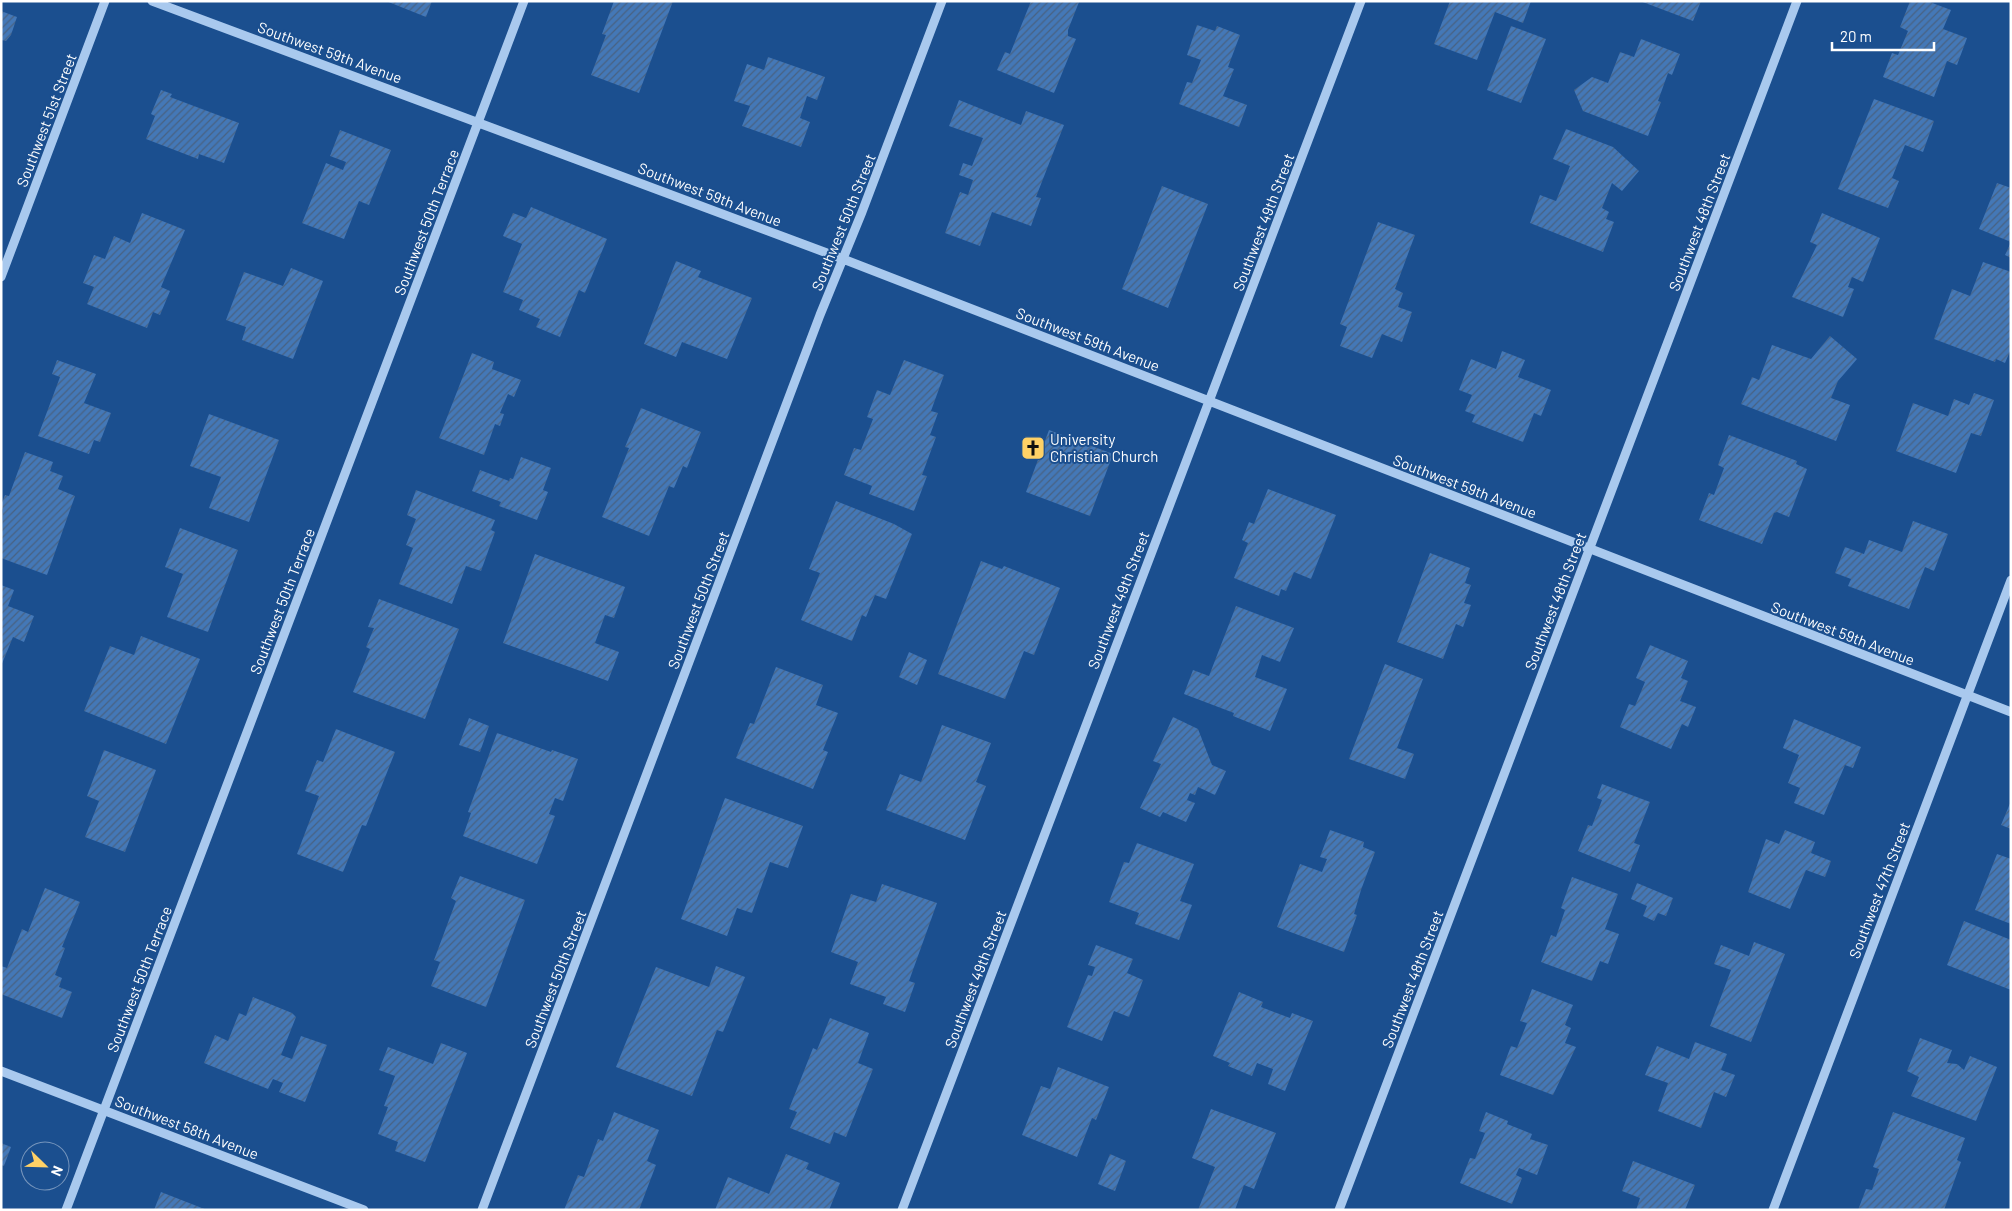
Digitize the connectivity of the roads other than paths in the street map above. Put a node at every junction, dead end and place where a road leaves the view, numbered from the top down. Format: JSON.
{"nodes":[{"id":1,"x":105,"y":1,"type":"edge"},
{"id":2,"x":152,"y":1,"type":"edge"},
{"id":3,"x":524,"y":1,"type":"edge"},
{"id":4,"x":942,"y":1,"type":"edge"},
{"id":5,"x":1361,"y":1,"type":"edge"},
{"id":6,"x":1797,"y":1,"type":"edge"},
{"id":7,"x":478,"y":122,"type":"junction"},
{"id":8,"x":843,"y":258,"type":"junction"},
{"id":9,"x":1,"y":277,"type":"edge"},
{"id":10,"x":1210,"y":401,"type":"junction"},
{"id":11,"x":1590,"y":549,"type":"junction"},
{"id":12,"x":2011,"y":580,"type":"edge"},
{"id":13,"x":1967,"y":695,"type":"junction"},
{"id":14,"x":2011,"y":712,"type":"edge"},
{"id":15,"x":1,"y":1071,"type":"edge"},
{"id":16,"x":104,"y":1110,"type":"junction"},
{"id":17,"x":66,"y":1210,"type":"edge"},
{"id":18,"x":364,"y":1210,"type":"edge"},
{"id":19,"x":482,"y":1210,"type":"edge"},
{"id":20,"x":902,"y":1210,"type":"edge"},
{"id":21,"x":1339,"y":1210,"type":"edge"},
{"id":22,"x":1773,"y":1210,"type":"edge"}],
"edges":[{"from":1,"to":9,"type":"street","name":"Southwest 51st Street"},
{"from":2,"to":7,"type":"street","name":"Southwest 59th Avenue"},
{"from":3,"to":7,"type":"street","name":"Southwest 50th Terrace"},
{"from":4,"to":8,"type":"street","name":"Southwest 50th Street"},
{"from":5,"to":10,"type":"street","name":"Southwest 49th Street"},
{"from":6,"to":11,"type":"street","name":"Southwest 48th Street"},
{"from":7,"to":8,"type":"street","name":"Southwest 59th Avenue"},
{"from":7,"to":16,"type":"street","name":"Southwest 50th Terrace"},
{"from":8,"to":10,"type":"street","name":"Southwest 59th Avenue"},
{"from":8,"to":19,"type":"street","name":"Southwest 50th Street"},
{"from":10,"to":11,"type":"street","name":"Southwest 59th Avenue"},
{"from":10,"to":20,"type":"street","name":"Southwest 49th Street"},
{"from":11,"to":13,"type":"street","name":"Southwest 59th Avenue"},
{"from":11,"to":21,"type":"street","name":"Southwest 48th Street"},
{"from":12,"to":13,"type":"street","name":"Southwest 47th Street"},
{"from":13,"to":14,"type":"street","name":"Southwest 59th Avenue"},
{"from":13,"to":22,"type":"street","name":"Southwest 47th Street"},
{"from":15,"to":16,"type":"street","name":"Southwest 58th Avenue"},
{"from":16,"to":17,"type":"street","name":"Southwest 50th Terrace"},
{"from":16,"to":18,"type":"street","name":"Southwest 58th Avenue"}]}
